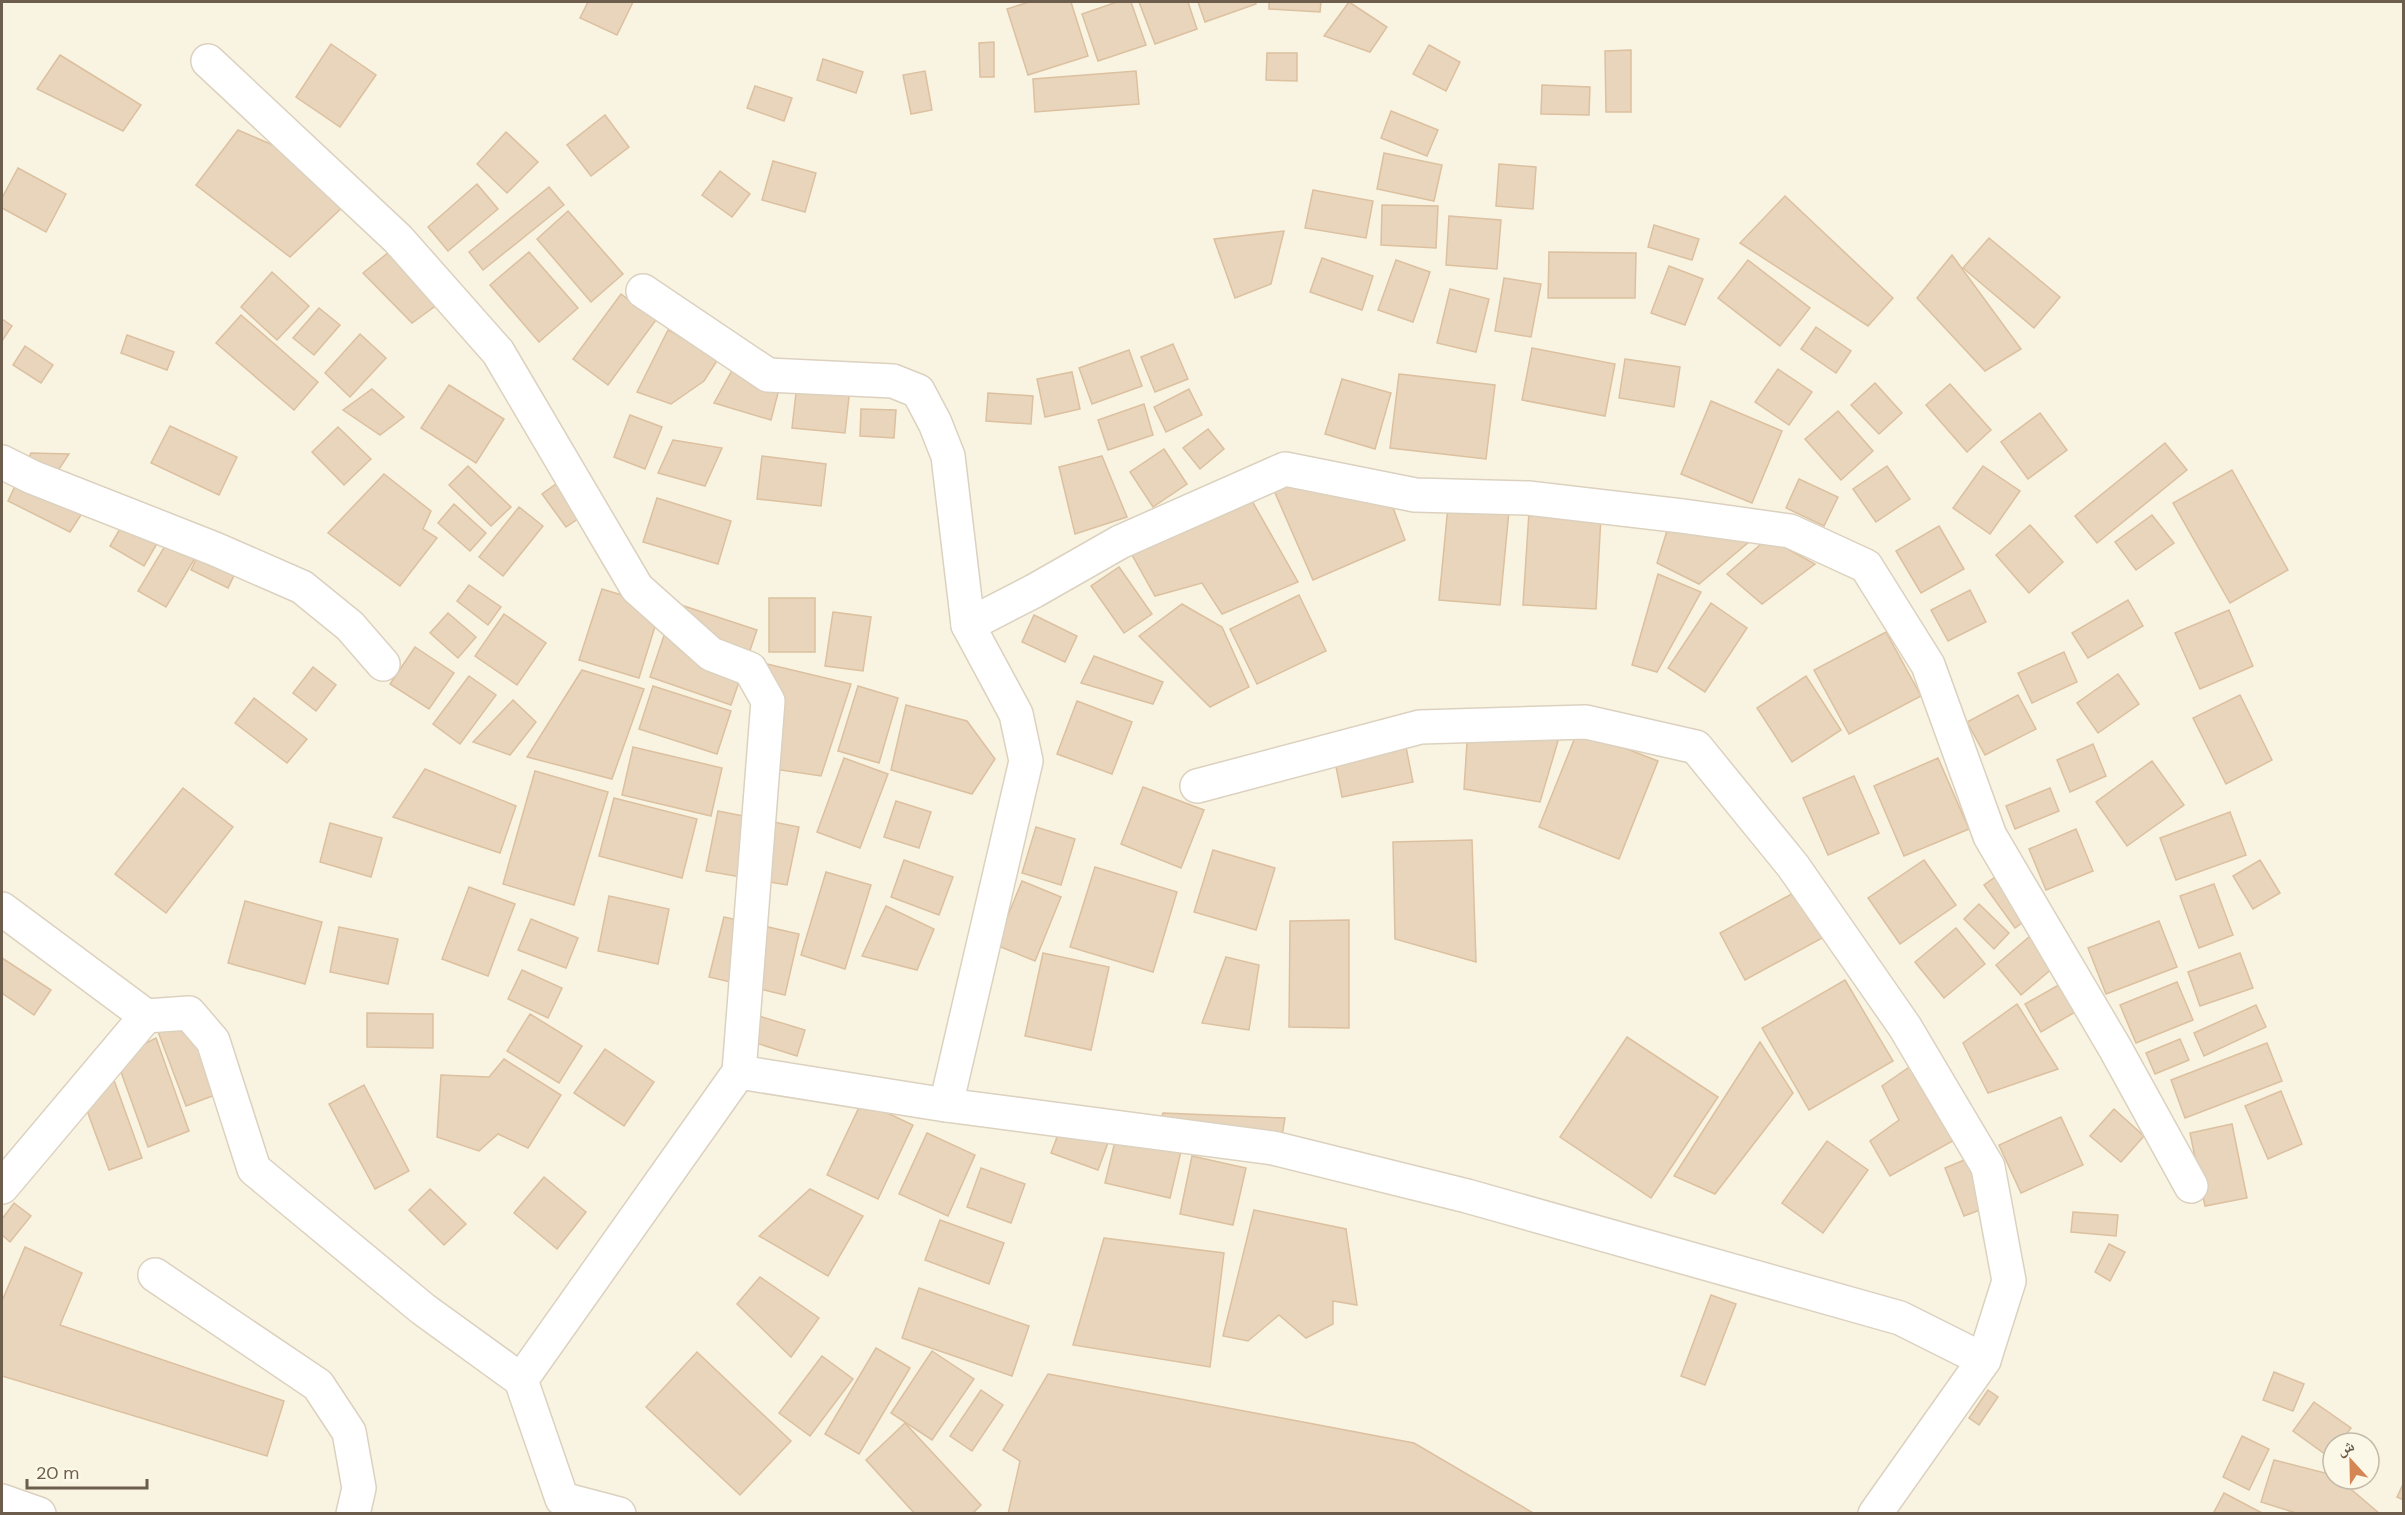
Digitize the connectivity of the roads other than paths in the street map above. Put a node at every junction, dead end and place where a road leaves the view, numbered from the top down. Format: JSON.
{"nodes":[{"id":1,"x":208,"y":61,"type":"dead end"},
{"id":2,"x":643,"y":291,"type":"dead end"},
{"id":3,"x":2,"y":462,"type":"edge"},
{"id":4,"x":968,"y":625,"type":"junction"},
{"id":5,"x":383,"y":664,"type":"dead end"},
{"id":6,"x":1197,"y":786,"type":"dead end"},
{"id":7,"x":2,"y":909,"type":"edge"},
{"id":8,"x":146,"y":1016,"type":"junction"},
{"id":9,"x":739,"y":1072,"type":"junction"},
{"id":10,"x":946,"y":1105,"type":"junction"},
{"id":11,"x":2191,"y":1186,"type":"dead end"},
{"id":12,"x":2,"y":1187,"type":"edge"},
{"id":13,"x":155,"y":1275,"type":"dead end"},
{"id":14,"x":1984,"y":1360,"type":"junction"},
{"id":15,"x":520,"y":1380,"type":"junction"},
{"id":16,"x":2,"y":1501,"type":"edge"},
{"id":17,"x":557,"y":1506,"type":"edge"},
{"id":18,"x":39,"y":1514,"type":"edge"},
{"id":19,"x":353,"y":1514,"type":"edge"},
{"id":20,"x":619,"y":1514,"type":"edge"},
{"id":21,"x":1875,"y":1514,"type":"edge"}],
"edges":[{"from":1,"to":9,"type":"street"},
{"from":2,"to":4,"type":"street"},
{"from":3,"to":5,"type":"street"},
{"from":4,"to":10,"type":"street"},
{"from":4,"to":11,"type":"street"},
{"from":6,"to":14,"type":"street"},
{"from":7,"to":8,"type":"street"},
{"from":8,"to":12,"type":"street"},
{"from":8,"to":15,"type":"street"},
{"from":9,"to":10,"type":"street"},
{"from":9,"to":15,"type":"street"},
{"from":10,"to":14,"type":"street"},
{"from":13,"to":19,"type":"street"},
{"from":14,"to":21,"type":"street"},
{"from":15,"to":17,"type":"street"},
{"from":16,"to":18,"type":"street"},
{"from":17,"to":20,"type":"street"}]}
